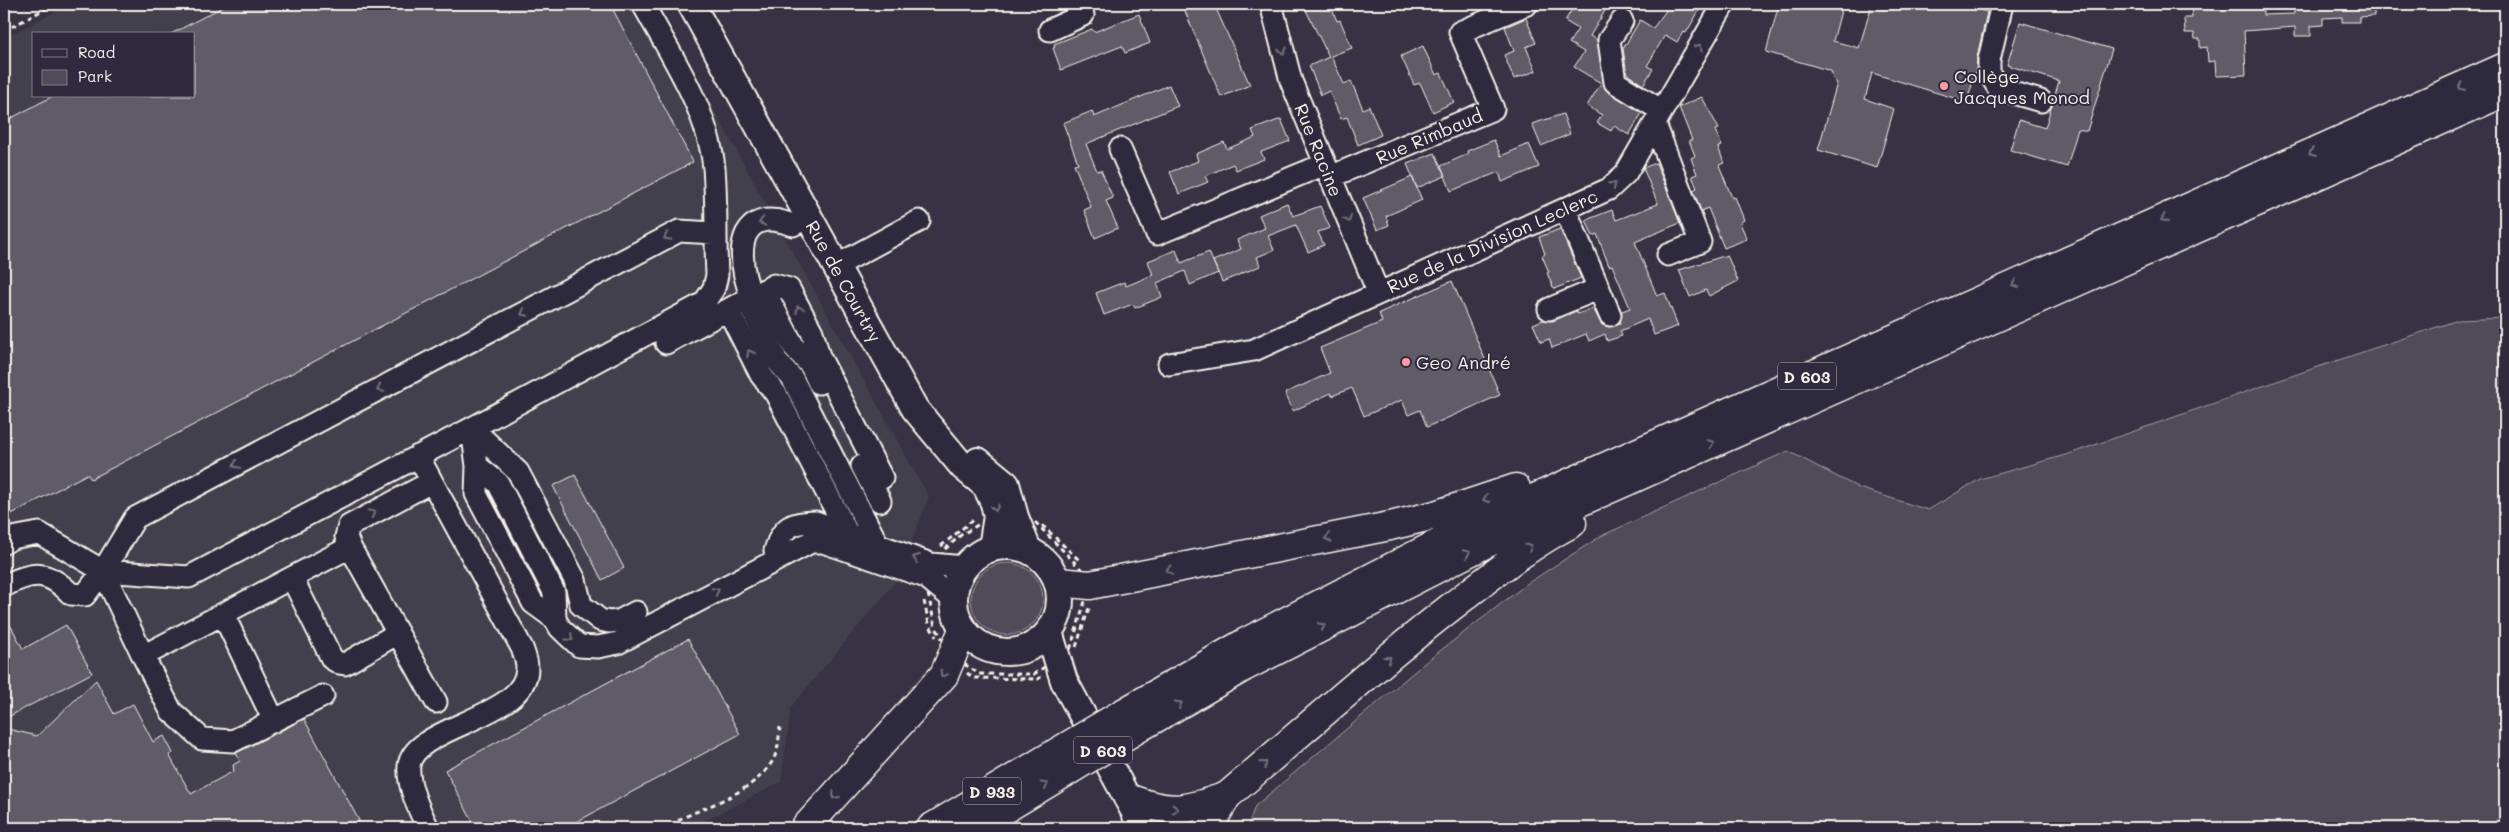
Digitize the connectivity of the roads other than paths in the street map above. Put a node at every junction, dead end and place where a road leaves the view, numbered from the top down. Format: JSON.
{"nodes":[{"id":1,"x":643,"y":4,"type":"edge"},
{"id":2,"x":691,"y":4,"type":"edge"},
{"id":3,"x":1079,"y":4,"type":"edge"},
{"id":4,"x":1271,"y":4,"type":"edge"},
{"id":5,"x":1527,"y":4,"type":"edge"},
{"id":6,"x":1724,"y":4,"type":"edge"},
{"id":7,"x":2002,"y":4,"type":"edge"},
{"id":8,"x":1622,"y":21,"type":"dead end"},
{"id":9,"x":1050,"y":30,"type":"dead end"},
{"id":10,"x":2505,"y":67,"type":"edge"},
{"id":11,"x":2505,"y":92,"type":"edge"},
{"id":12,"x":2041,"y":101,"type":"dead end"},
{"id":13,"x":1659,"y":118,"type":"junction"},
{"id":14,"x":1120,"y":149,"type":"dead end"},
{"id":15,"x":1327,"y":170,"type":"junction"},
{"id":16,"x":1565,"y":209,"type":"junction"},
{"id":17,"x":808,"y":217,"type":"junction"},
{"id":18,"x":920,"y":221,"type":"dead end"},
{"id":19,"x":714,"y":233,"type":"junction"},
{"id":20,"x":1668,"y":255,"type":"dead end"},
{"id":21,"x":836,"y":266,"type":"junction"},
{"id":22,"x":1598,"y":289,"type":"junction"},
{"id":23,"x":1378,"y":292,"type":"junction"},
{"id":24,"x":754,"y":296,"type":"junction"},
{"id":25,"x":1550,"y":309,"type":"dead end"},
{"id":26,"x":728,"y":310,"type":"junction"},
{"id":27,"x":1610,"y":315,"type":"dead end"},
{"id":28,"x":666,"y":343,"type":"dead end"},
{"id":29,"x":1169,"y":364,"type":"dead end"},
{"id":30,"x":769,"y":368,"type":"junction"},
{"id":31,"x":472,"y":428,"type":"junction"},
{"id":32,"x":943,"y":444,"type":"junction"},
{"id":33,"x":1668,"y":450,"type":"junction"},
{"id":34,"x":418,"y":456,"type":"junction"},
{"id":35,"x":431,"y":482,"type":"junction"},
{"id":36,"x":880,"y":510,"type":"junction"},
{"id":37,"x":4,"y":542,"type":"edge"},
{"id":38,"x":350,"y":547,"type":"junction"},
{"id":39,"x":868,"y":548,"type":"junction"},
{"id":40,"x":992,"y":548,"type":"junction"},
{"id":41,"x":1028,"y":550,"type":"junction"},
{"id":42,"x":778,"y":558,"type":"junction"},
{"id":43,"x":964,"y":567,"type":"junction"},
{"id":44,"x":103,"y":571,"type":"junction"},
{"id":45,"x":292,"y":578,"type":"junction"},
{"id":46,"x":1058,"y":582,"type":"junction"},
{"id":47,"x":4,"y":586,"type":"edge"},
{"id":48,"x":953,"y":600,"type":"junction"},
{"id":49,"x":636,"y":612,"type":"dead end"},
{"id":50,"x":223,"y":614,"type":"junction"},
{"id":51,"x":963,"y":630,"type":"junction"},
{"id":52,"x":1049,"y":632,"type":"junction"},
{"id":53,"x":398,"y":633,"type":"junction"},
{"id":54,"x":1024,"y":650,"type":"junction"},
{"id":55,"x":143,"y":656,"type":"junction"},
{"id":56,"x":1064,"y":681,"type":"junction"},
{"id":57,"x":324,"y":696,"type":"dead end"},
{"id":58,"x":436,"y":702,"type":"dead end"},
{"id":59,"x":274,"y":720,"type":"junction"},
{"id":60,"x":1061,"y":762,"type":"junction"},
{"id":61,"x":1227,"y":796,"type":"junction"},
{"id":62,"x":1137,"y":818,"type":"edge"},
{"id":63,"x":428,"y":828,"type":"edge"},
{"id":64,"x":805,"y":828,"type":"edge"},
{"id":65,"x":931,"y":828,"type":"edge"},
{"id":66,"x":973,"y":828,"type":"edge"},
{"id":67,"x":1208,"y":828,"type":"edge"}],
"edges":[{"from":1,"to":19,"type":"street"},
{"from":2,"to":17,"type":"main road","name":"Rue de Courtry"},
{"from":3,"to":9,"type":"street"},
{"from":4,"to":15,"type":"street","name":"Rue Racine","one_way":true},
{"from":5,"to":15,"type":"street","name":"Rue Rimbaud"},
{"from":13,"to":6,"type":"street","name":"Rue de la Division Leclerc","one_way":true},
{"from":7,"to":12,"type":"street"},
{"from":8,"to":13,"type":"street"},
{"from":10,"to":33,"type":"highway","number":"D 603","one_way":true},
{"from":33,"to":11,"type":"highway","number":"D 603","one_way":true},
{"from":16,"to":13,"type":"street","name":"Rue de la Division Leclerc","one_way":true},
{"from":13,"to":20,"type":"street"},
{"from":14,"to":15,"type":"street"},
{"from":15,"to":23,"type":"street","name":"Rue Racine","one_way":true},
{"from":16,"to":22,"type":"street"},
{"from":16,"to":23,"type":"street","name":"Rue de la Division Leclerc"},
{"from":17,"to":21,"type":"main road","name":"Rue de Courtry"},
{"from":17,"to":24,"type":"street","one_way":true},
{"from":18,"to":21,"type":"street"},
{"from":19,"to":31,"type":"street"},
{"from":19,"to":44,"type":"street","one_way":true},
{"from":21,"to":32,"type":"main road","name":"Rue de Courtry"},
{"from":22,"to":25,"type":"street"},
{"from":22,"to":27,"type":"street"},
{"from":23,"to":29,"type":"street","name":"Rue de la Division Leclerc"},
{"from":24,"to":26,"type":"street"},
{"from":24,"to":30,"type":"street"},
{"from":24,"to":36,"type":"street"},
{"from":36,"to":24,"type":"street","one_way":true},
{"from":26,"to":28,"type":"street"},
{"from":30,"to":26,"type":"street","one_way":true},
{"from":30,"to":39,"type":"street"},
{"from":30,"to":39,"type":"street"},
{"from":31,"to":34,"type":"street"},
{"from":31,"to":42,"type":"street","one_way":true},
{"from":31,"to":49,"type":"street"},
{"from":32,"to":40,"type":"main road","name":"Rue de Courtry","one_way":true},
{"from":32,"to":41,"type":"main road"},
{"from":33,"to":46,"type":"highway","one_way":true},
{"from":33,"to":60,"type":"highway","number":"D 603","bridge":true},
{"from":61,"to":33,"type":"highway","one_way":true},
{"from":34,"to":35,"type":"street"},
{"from":34,"to":44,"type":"street"},
{"from":38,"to":35,"type":"street","one_way":true},
{"from":35,"to":63,"type":"street"},
{"from":36,"to":39,"type":"street"},
{"from":37,"to":44,"type":"street"},
{"from":38,"to":45,"type":"street"},
{"from":38,"to":53,"type":"street"},
{"from":39,"to":42,"type":"street"},
{"from":39,"to":42,"type":"street"},
{"from":43,"to":39,"type":"street","one_way":true},
{"from":39,"to":48,"type":"street"},
{"from":40,"to":41,"type":"main road"},
{"from":40,"to":43,"type":"main road"},
{"from":41,"to":46,"type":"main road"},
{"from":43,"to":48,"type":"main road"},
{"from":44,"to":47,"type":"street"},
{"from":44,"to":55,"type":"street"},
{"from":45,"to":50,"type":"street"},
{"from":45,"to":53,"type":"street"},
{"from":46,"to":52,"type":"main road"},
{"from":48,"to":51,"type":"main road"},
{"from":50,"to":55,"type":"street"},
{"from":50,"to":59,"type":"street"},
{"from":51,"to":54,"type":"main road"},
{"from":51,"to":64,"type":"highway","one_way":true},
{"from":52,"to":54,"type":"main road"},
{"from":52,"to":56,"type":"main road"},
{"from":53,"to":58,"type":"street"},
{"from":54,"to":56,"type":"main road"},
{"from":55,"to":59,"type":"street"},
{"from":56,"to":62,"type":"main road"},
{"from":57,"to":59,"type":"street"},
{"from":60,"to":65,"type":"highway","number":"D 933"},
{"from":66,"to":60,"type":"highway","number":"D 933","one_way":true},
{"from":62,"to":61,"type":"highway","one_way":true},
{"from":61,"to":67,"type":"highway"}]}
